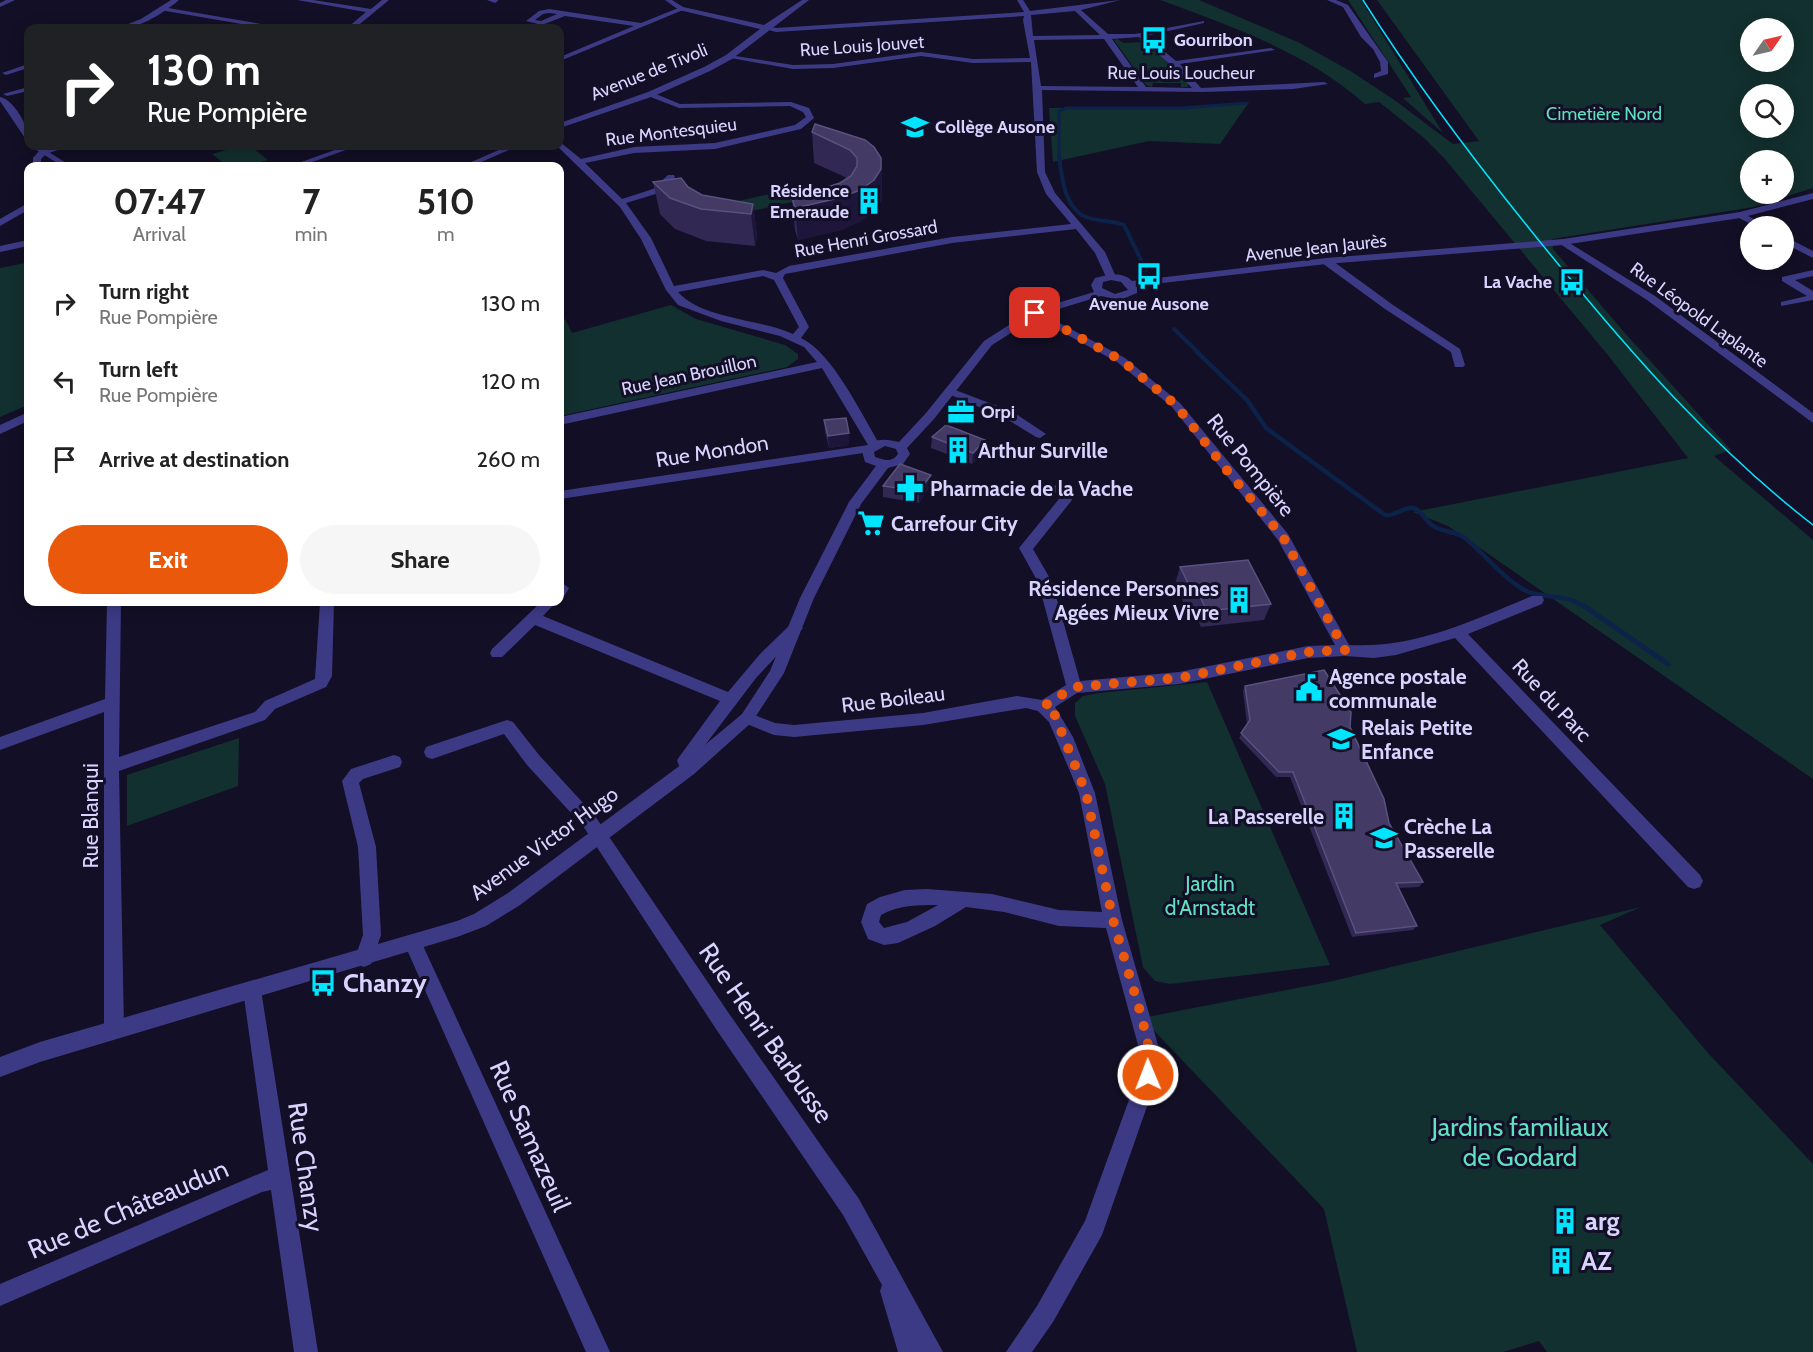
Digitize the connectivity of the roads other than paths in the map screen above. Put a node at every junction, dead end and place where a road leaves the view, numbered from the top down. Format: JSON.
{"nodes":[{"id":1,"x":12,"y":0,"type":"edge"},
{"id":2,"x":176,"y":0,"type":"edge"},
{"id":3,"x":300,"y":0,"type":"edge"},
{"id":4,"x":386,"y":0,"type":"edge"},
{"id":5,"x":490,"y":0,"type":"edge"},
{"id":6,"x":668,"y":0,"type":"edge"},
{"id":7,"x":806,"y":0,"type":"edge"},
{"id":8,"x":1020,"y":0,"type":"edge"},
{"id":9,"x":1117,"y":0,"type":"edge"},
{"id":10,"x":1330,"y":0,"type":"edge"},
{"id":11,"x":495,"y":1,"type":"edge"},
{"id":12,"x":0,"y":4,"type":"edge"},
{"id":13,"x":162,"y":9,"type":"junction"},
{"id":14,"x":681,"y":9,"type":"junction"},
{"id":15,"x":1076,"y":9,"type":"junction"},
{"id":16,"x":371,"y":11,"type":"junction"},
{"id":17,"x":1028,"y":13,"type":"junction"},
{"id":18,"x":563,"y":14,"type":"dead end"},
{"id":19,"x":142,"y":20,"type":"junction"},
{"id":20,"x":1202,"y":22,"type":"dead end"},
{"id":21,"x":132,"y":24,"type":"edge"},
{"id":22,"x":143,"y":24,"type":"edge"},
{"id":23,"x":250,"y":24,"type":"edge"},
{"id":24,"x":356,"y":24,"type":"edge"},
{"id":25,"x":642,"y":25,"type":"junction"},
{"id":26,"x":766,"y":28,"type":"junction"},
{"id":27,"x":1140,"y":35,"type":"junction"},
{"id":28,"x":1108,"y":37,"type":"junction"},
{"id":29,"x":1030,"y":38,"type":"junction"},
{"id":30,"x":1271,"y":50,"type":"dead end"},
{"id":31,"x":564,"y":57,"type":"edge"},
{"id":32,"x":729,"y":57,"type":"junction"},
{"id":33,"x":1035,"y":60,"type":"junction"},
{"id":34,"x":1174,"y":63,"type":"junction"},
{"id":35,"x":24,"y":67,"type":"edge"},
{"id":36,"x":2,"y":74,"type":"edge"},
{"id":37,"x":1377,"y":76,"type":"dead end"},
{"id":38,"x":1324,"y":84,"type":"dead end"},
{"id":39,"x":1037,"y":88,"type":"junction"},
{"id":40,"x":1143,"y":88,"type":"junction"},
{"id":41,"x":1198,"y":89,"type":"junction"},
{"id":42,"x":24,"y":90,"type":"edge"},
{"id":43,"x":651,"y":94,"type":"junction"},
{"id":44,"x":2,"y":96,"type":"edge"},
{"id":45,"x":564,"y":125,"type":"edge"},
{"id":46,"x":24,"y":130,"type":"edge"},
{"id":47,"x":564,"y":148,"type":"edge"},
{"id":48,"x":40,"y":150,"type":"edge"},
{"id":49,"x":51,"y":150,"type":"edge"},
{"id":50,"x":341,"y":150,"type":"edge"},
{"id":51,"x":504,"y":150,"type":"edge"},
{"id":52,"x":43,"y":152,"type":"junction"},
{"id":53,"x":37,"y":162,"type":"edge"},
{"id":54,"x":60,"y":162,"type":"edge"},
{"id":55,"x":306,"y":162,"type":"edge"},
{"id":56,"x":476,"y":162,"type":"edge"},
{"id":57,"x":579,"y":162,"type":"junction"},
{"id":58,"x":671,"y":177,"type":"edge"},
{"id":59,"x":1813,"y":196,"type":"edge"},
{"id":60,"x":621,"y":202,"type":"junction"},
{"id":61,"x":24,"y":208,"type":"edge"},
{"id":62,"x":1740,"y":215,"type":"joint"},
{"id":63,"x":0,"y":223,"type":"edge"},
{"id":64,"x":1078,"y":226,"type":"junction"},
{"id":65,"x":1563,"y":242,"type":"junction"},
{"id":66,"x":24,"y":244,"type":"edge"},
{"id":67,"x":1,"y":245,"type":"edge"},
{"id":68,"x":1794,"y":245,"type":"edge"},
{"id":69,"x":1813,"y":255,"type":"edge"},
{"id":70,"x":1326,"y":261,"type":"junction"},
{"id":71,"x":1813,"y":273,"type":"edge"},
{"id":72,"x":1111,"y":277,"type":"junction"},
{"id":73,"x":778,"y":278,"type":"junction"},
{"id":74,"x":1132,"y":285,"type":"junction"},
{"id":75,"x":671,"y":290,"type":"junction"},
{"id":76,"x":1101,"y":293,"type":"junction"},
{"id":77,"x":1813,"y":296,"type":"edge"},
{"id":78,"x":1785,"y":304,"type":"dead end"},
{"id":79,"x":1035,"y":313,"type":"junction"},
{"id":80,"x":795,"y":338,"type":"junction"},
{"id":81,"x":825,"y":364,"type":"junction"},
{"id":82,"x":1459,"y":365,"type":"dead end"},
{"id":83,"x":950,"y":391,"type":"junction"},
{"id":84,"x":24,"y":419,"type":"edge"},
{"id":85,"x":1813,"y":419,"type":"edge"},
{"id":86,"x":564,"y":420,"type":"edge"},
{"id":87,"x":0,"y":430,"type":"edge"},
{"id":88,"x":1040,"y":434,"type":"dead end"},
{"id":89,"x":872,"y":446,"type":"junction"},
{"id":90,"x":901,"y":447,"type":"junction"},
{"id":91,"x":884,"y":465,"type":"junction"},
{"id":92,"x":1059,"y":487,"type":"dead end"},
{"id":93,"x":564,"y":494,"type":"edge"},
{"id":94,"x":1537,"y":600,"type":"dead end"},
{"id":95,"x":114,"y":606,"type":"edge"},
{"id":96,"x":327,"y":606,"type":"edge"},
{"id":97,"x":545,"y":606,"type":"edge"},
{"id":98,"x":533,"y":618,"type":"junction"},
{"id":99,"x":796,"y":628,"type":"junction"},
{"id":100,"x":1458,"y":632,"type":"junction"},
{"id":101,"x":1345,"y":650,"type":"junction"},
{"id":102,"x":497,"y":653,"type":"dead end"},
{"id":103,"x":1074,"y":687,"type":"junction"},
{"id":104,"x":730,"y":699,"type":"junction"},
{"id":105,"x":113,"y":702,"type":"junction"},
{"id":106,"x":1044,"y":706,"type":"junction"},
{"id":107,"x":747,"y":718,"type":"junction"},
{"id":108,"x":0,"y":744,"type":"edge"},
{"id":109,"x":432,"y":752,"type":"dead end"},
{"id":110,"x":394,"y":762,"type":"dead end"},
{"id":111,"x":111,"y":767,"type":"junction"},
{"id":112,"x":688,"y":769,"type":"junction"},
{"id":113,"x":598,"y":836,"type":"junction"},
{"id":114,"x":1694,"y":881,"type":"dead end"},
{"id":115,"x":963,"y":899,"type":"dead end"},
{"id":116,"x":1113,"y":920,"type":"junction"},
{"id":117,"x":413,"y":943,"type":"junction"},
{"id":118,"x":364,"y":958,"type":"junction"},
{"id":119,"x":252,"y":990,"type":"junction"},
{"id":120,"x":114,"y":1029,"type":"junction"},
{"id":121,"x":0,"y":1067,"type":"edge"},
{"id":122,"x":280,"y":1178,"type":"junction"},
{"id":123,"x":883,"y":1265,"type":"junction"},
{"id":124,"x":0,"y":1295,"type":"edge"},
{"id":125,"x":1017,"y":1348,"type":"edge"},
{"id":126,"x":906,"y":1349,"type":"edge"},
{"id":127,"x":306,"y":1352,"type":"edge"},
{"id":128,"x":598,"y":1352,"type":"edge"},
{"id":129,"x":932,"y":1352,"type":"edge"}],
"edges":[{"from":1,"to":12,"type":"street"},
{"from":2,"to":13,"type":"street"},
{"from":3,"to":16,"type":"street"},
{"from":4,"to":16,"type":"street"},
{"from":5,"to":11,"type":"street"},
{"from":6,"to":14,"type":"street"},
{"from":7,"to":26,"type":"street","name":"Avenue de Tivoli"},
{"from":8,"to":17,"type":"street"},
{"from":9,"to":15,"type":"street"},
{"from":10,"to":37,"type":"street"},
{"from":13,"to":19,"type":"street"},
{"from":13,"to":23,"type":"street"},
{"from":14,"to":25,"type":"street"},
{"from":14,"to":26,"type":"street"},
{"from":15,"to":17,"type":"street"},
{"from":15,"to":28,"type":"street"},
{"from":16,"to":24,"type":"street"},
{"from":17,"to":26,"type":"street"},
{"from":17,"to":29,"type":"street"},
{"from":18,"to":25,"type":"street"},
{"from":19,"to":21,"type":"street"},
{"from":19,"to":22,"type":"street"},
{"from":20,"to":27,"type":"street"},
{"from":25,"to":31,"type":"street"},
{"from":26,"to":32,"type":"street","name":"Avenue de Tivoli"},
{"from":27,"to":28,"type":"street"},
{"from":27,"to":34,"type":"street"},
{"from":28,"to":29,"type":"street"},
{"from":28,"to":40,"type":"street"},
{"from":29,"to":33,"type":"street"},
{"from":30,"to":34,"type":"street"},
{"from":32,"to":33,"type":"street","name":"Rue Louis Jouvet"},
{"from":32,"to":43,"type":"street","name":"Avenue de Tivoli"},
{"from":33,"to":39,"type":"street"},
{"from":34,"to":41,"type":"street"},
{"from":35,"to":36,"type":"street"},
{"from":38,"to":41,"type":"street","name":"Rue Louis Loucheur"},
{"from":39,"to":40,"type":"street","name":"Rue Louis Loucheur"},
{"from":39,"to":64,"type":"street"},
{"from":40,"to":41,"type":"street","name":"Rue Louis Loucheur"},
{"from":42,"to":44,"type":"street"},
{"from":43,"to":45,"type":"street","name":"Avenue de Tivoli"},
{"from":43,"to":57,"type":"street","name":"Rue Montesquieu"},
{"from":44,"to":46,"type":"street"},
{"from":47,"to":57,"type":"street"},
{"from":48,"to":52,"type":"street"},
{"from":49,"to":52,"type":"street"},
{"from":50,"to":55,"type":"street"},
{"from":51,"to":56,"type":"street"},
{"from":52,"to":53,"type":"street"},
{"from":52,"to":54,"type":"street"},
{"from":57,"to":60,"type":"street"},
{"from":58,"to":60,"type":"street"},
{"from":59,"to":62,"type":"street","name":"Avenue Jean Jaurès"},
{"from":60,"to":75,"type":"street"},
{"from":61,"to":63,"type":"street"},
{"from":62,"to":65,"type":"street","name":"Avenue Jean Jaurès"},
{"from":64,"to":72,"type":"street"},
{"from":64,"to":73,"type":"street","name":"Rue Henri Grossard"},
{"from":65,"to":70,"type":"street","name":"Avenue Jean Jaurès"},
{"from":65,"to":85,"type":"street","name":"Rue Léopold Laplante"},
{"from":66,"to":67,"type":"street"},
{"from":68,"to":69,"type":"street"},
{"from":70,"to":74,"type":"street","name":"Avenue Jean Jaurès"},
{"from":70,"to":82,"type":"street"},
{"from":71,"to":77,"type":"street"},
{"from":72,"to":74,"type":"street"},
{"from":72,"to":76,"type":"street"},
{"from":73,"to":75,"type":"street","name":"Rue Henri Grossard"},
{"from":73,"to":80,"type":"street"},
{"from":74,"to":76,"type":"street"},
{"from":75,"to":80,"type":"street"},
{"from":76,"to":79,"type":"street"},
{"from":77,"to":78,"type":"street"},
{"from":79,"to":83,"type":"street"},
{"from":79,"to":101,"type":"street","name":"Rue Pompière"},
{"from":80,"to":81,"type":"street"},
{"from":81,"to":86,"type":"street","name":"Rue Jean Brouillon"},
{"from":81,"to":89,"type":"street"},
{"from":83,"to":88,"type":"street"},
{"from":83,"to":90,"type":"street"},
{"from":84,"to":87,"type":"street"},
{"from":89,"to":90,"type":"street"},
{"from":89,"to":91,"type":"street"},
{"from":89,"to":93,"type":"street","name":"Rue Mondon"},
{"from":90,"to":91,"type":"street"},
{"from":91,"to":99,"type":"street","name":"Avenue Victor Hugo"},
{"from":92,"to":103,"type":"street"},
{"from":94,"to":100,"type":"street"},
{"from":95,"to":105,"type":"street","name":"Rue Blanqui"},
{"from":96,"to":111,"type":"street"},
{"from":97,"to":98,"type":"street"},
{"from":98,"to":102,"type":"street"},
{"from":98,"to":104,"type":"street"},
{"from":99,"to":104,"type":"street"},
{"from":99,"to":107,"type":"street","name":"Avenue Victor Hugo"},
{"from":100,"to":101,"type":"street"},
{"from":100,"to":114,"type":"street","name":"Rue du Parc"},
{"from":101,"to":103,"type":"street"},
{"from":103,"to":106,"type":"street"},
{"from":104,"to":112,"type":"street"},
{"from":105,"to":108,"type":"street"},
{"from":105,"to":111,"type":"street","name":"Rue Blanqui"},
{"from":106,"to":107,"type":"street","name":"Rue Boileau"},
{"from":106,"to":116,"type":"street"},
{"from":107,"to":112,"type":"street","name":"Avenue Victor Hugo"},
{"from":109,"to":113,"type":"street","name":"Rue Henri Barbusse"},
{"from":110,"to":118,"type":"street"},
{"from":111,"to":120,"type":"street","name":"Rue Blanqui"},
{"from":112,"to":113,"type":"street","name":"Avenue Victor Hugo"},
{"from":113,"to":117,"type":"street","name":"Avenue Victor Hugo"},
{"from":113,"to":123,"type":"street","name":"Rue Henri Barbusse"},
{"from":115,"to":116,"type":"street"},
{"from":116,"to":125,"type":"street"},
{"from":117,"to":118,"type":"street","name":"Avenue Victor Hugo"},
{"from":117,"to":128,"type":"street","name":"Rue Samazeuil"},
{"from":118,"to":119,"type":"street","name":"Avenue Victor Hugo"},
{"from":119,"to":120,"type":"street","name":"Avenue Victor Hugo"},
{"from":119,"to":122,"type":"street","name":"Rue Chanzy"},
{"from":120,"to":121,"type":"street","name":"Avenue Victor Hugo"},
{"from":122,"to":124,"type":"street","name":"Rue de Châteaudun"},
{"from":122,"to":127,"type":"street","name":"Rue Chanzy"},
{"from":123,"to":126,"type":"street","name":"Rue Henri Barbusse"},
{"from":123,"to":129,"type":"street","name":"Rue Henri Barbusse"}]}
